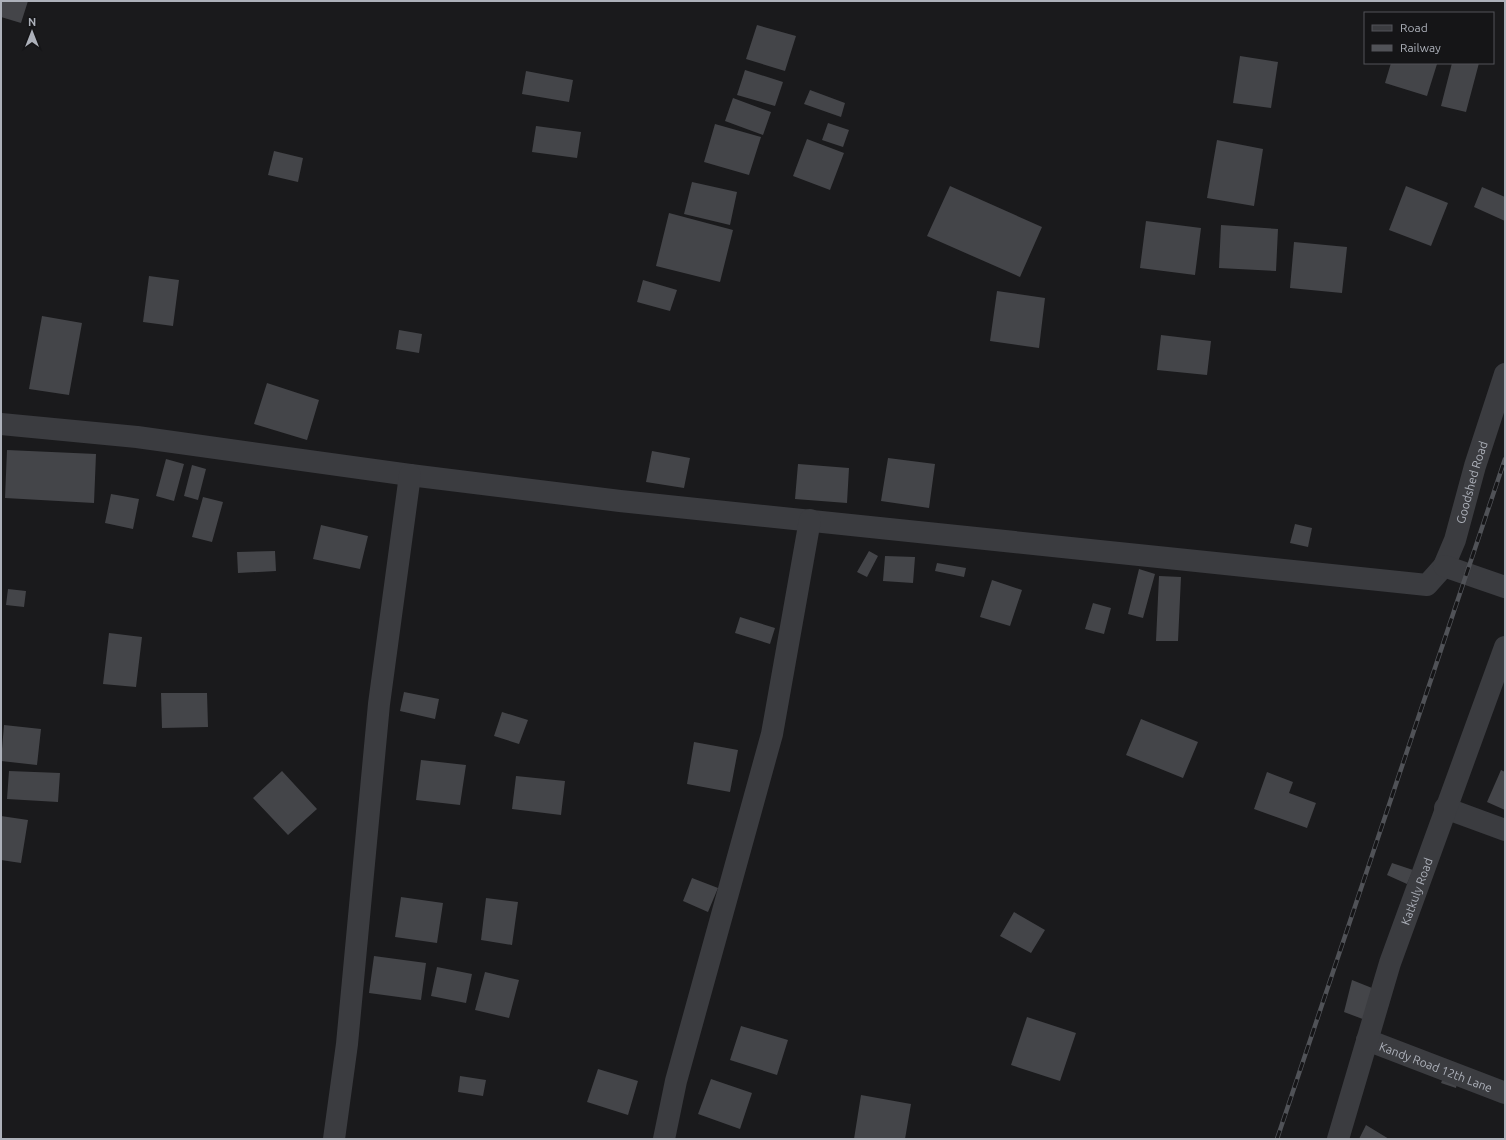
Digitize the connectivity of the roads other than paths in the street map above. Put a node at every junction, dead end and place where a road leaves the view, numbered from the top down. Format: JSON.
{"nodes":[{"id":1,"x":1505,"y":374,"type":"edge"},
{"id":2,"x":1,"y":424,"type":"edge"},
{"id":3,"x":410,"y":475,"type":"junction"},
{"id":4,"x":810,"y":520,"type":"junction"},
{"id":5,"x":1444,"y":566,"type":"junction"},
{"id":6,"x":1505,"y":587,"type":"edge"},
{"id":7,"x":1505,"y":647,"type":"edge"},
{"id":8,"x":1445,"y":808,"type":"junction"},
{"id":9,"x":1505,"y":830,"type":"edge"},
{"id":10,"x":1367,"y":1040,"type":"junction"},
{"id":11,"x":1505,"y":1093,"type":"edge"},
{"id":12,"x":334,"y":1139,"type":"edge"},
{"id":13,"x":664,"y":1139,"type":"edge"},
{"id":14,"x":1338,"y":1139,"type":"edge"}],
"edges":[{"from":1,"to":5,"type":"street","name":"Goodshed Road"},
{"from":2,"to":3,"type":"street"},
{"from":3,"to":4,"type":"street"},
{"from":3,"to":12,"type":"street"},
{"from":4,"to":5,"type":"street","name":"Goodshed Road"},
{"from":4,"to":13,"type":"street"},
{"from":5,"to":6,"type":"street"},
{"from":7,"to":8,"type":"street","name":"Katkuly Road"},
{"from":8,"to":9,"type":"street"},
{"from":8,"to":10,"type":"street","name":"Katkuly Road"},
{"from":10,"to":11,"type":"street","name":"Kandy Road 12th Lane"},
{"from":10,"to":14,"type":"street","name":"Katkuly Road"}]}
